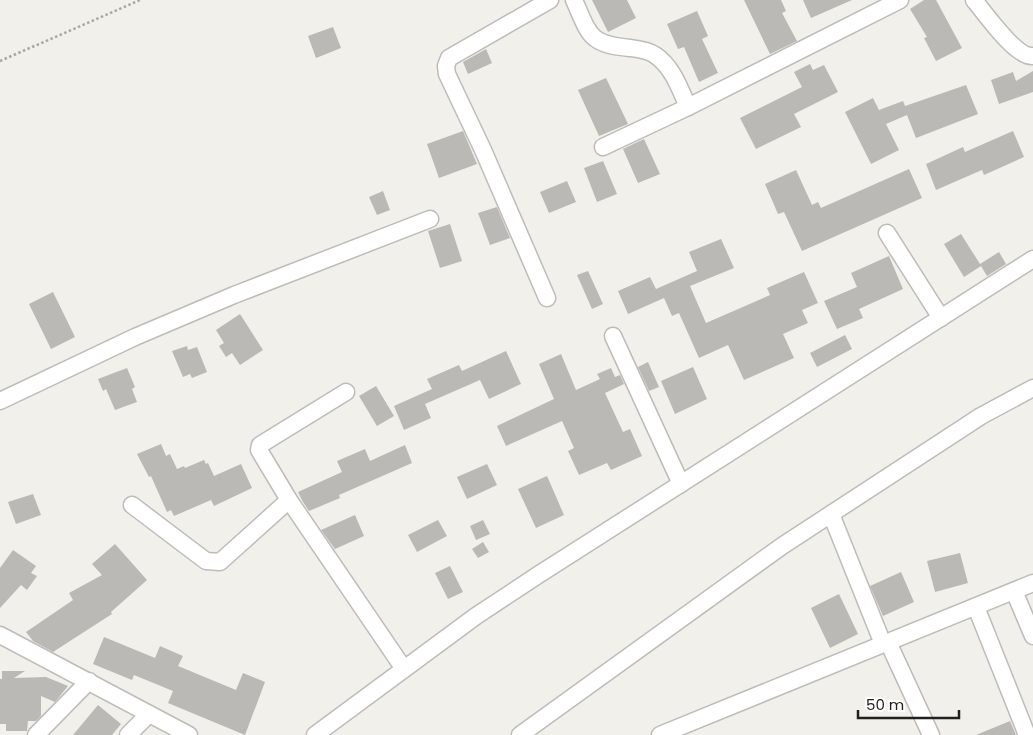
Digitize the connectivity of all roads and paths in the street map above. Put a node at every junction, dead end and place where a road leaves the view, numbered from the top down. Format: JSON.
{"nodes":[{"id":1,"x":140,"y":0,"type":"edge"},
{"id":2,"x":550,"y":0,"type":"edge"},
{"id":3,"x":574,"y":0,"type":"edge"},
{"id":4,"x":900,"y":0,"type":"edge"},
{"id":5,"x":974,"y":0,"type":"edge"},
{"id":6,"x":1033,"y":56,"type":"edge"},
{"id":7,"x":0,"y":61,"type":"edge"},
{"id":8,"x":688,"y":107,"type":"junction"},
{"id":9,"x":603,"y":147,"type":"dead end"},
{"id":10,"x":430,"y":219,"type":"dead end"},
{"id":11,"x":887,"y":233,"type":"dead end"},
{"id":12,"x":1033,"y":259,"type":"edge"},
{"id":13,"x":547,"y":298,"type":"dead end"},
{"id":14,"x":942,"y":318,"type":"junction"},
{"id":15,"x":613,"y":336,"type":"dead end"},
{"id":16,"x":1033,"y":388,"type":"edge"},
{"id":17,"x":346,"y":392,"type":"dead end"},
{"id":18,"x":0,"y":401,"type":"edge"},
{"id":19,"x":681,"y":484,"type":"junction"},
{"id":20,"x":289,"y":500,"type":"junction"},
{"id":21,"x":132,"y":505,"type":"dead end"},
{"id":22,"x":831,"y":514,"type":"junction"},
{"id":23,"x":1033,"y":583,"type":"edge"},
{"id":24,"x":1014,"y":591,"type":"junction"},
{"id":25,"x":976,"y":607,"type":"junction"},
{"id":26,"x":0,"y":636,"type":"edge"},
{"id":27,"x":1033,"y":636,"type":"edge"},
{"id":28,"x":885,"y":643,"type":"junction"},
{"id":29,"x":404,"y":669,"type":"junction"},
{"id":30,"x":89,"y":681,"type":"junction"},
{"id":31,"x":149,"y":714,"type":"junction"},
{"id":32,"x":319,"y":734,"type":"edge"},
{"id":33,"x":36,"y":735,"type":"edge"},
{"id":34,"x":128,"y":735,"type":"edge"},
{"id":35,"x":189,"y":735,"type":"edge"},
{"id":36,"x":520,"y":735,"type":"edge"},
{"id":37,"x":660,"y":735,"type":"edge"},
{"id":38,"x":931,"y":735,"type":"edge"},
{"id":39,"x":1027,"y":735,"type":"edge"}],
"edges":[{"from":1,"to":7,"type":"path"},
{"from":2,"to":13,"type":"street"},
{"from":3,"to":8,"type":"street"},
{"from":4,"to":8,"type":"street"},
{"from":5,"to":6,"type":"street"},
{"from":8,"to":9,"type":"street"},
{"from":10,"to":18,"type":"street"},
{"from":11,"to":14,"type":"street"},
{"from":12,"to":14,"type":"street"},
{"from":14,"to":19,"type":"street"},
{"from":15,"to":19,"type":"street"},
{"from":16,"to":22,"type":"street"},
{"from":17,"to":20,"type":"street"},
{"from":19,"to":29,"type":"street"},
{"from":20,"to":21,"type":"street"},
{"from":20,"to":29,"type":"street"},
{"from":22,"to":28,"type":"street"},
{"from":22,"to":36,"type":"street"},
{"from":23,"to":24,"type":"street"},
{"from":24,"to":25,"type":"street"},
{"from":24,"to":27,"type":"street"},
{"from":25,"to":28,"type":"street"},
{"from":25,"to":39,"type":"street"},
{"from":26,"to":30,"type":"street"},
{"from":28,"to":37,"type":"street"},
{"from":28,"to":38,"type":"street"},
{"from":29,"to":32,"type":"street"},
{"from":30,"to":31,"type":"street"},
{"from":30,"to":33,"type":"street"},
{"from":31,"to":34,"type":"street"},
{"from":31,"to":35,"type":"street"}]}
